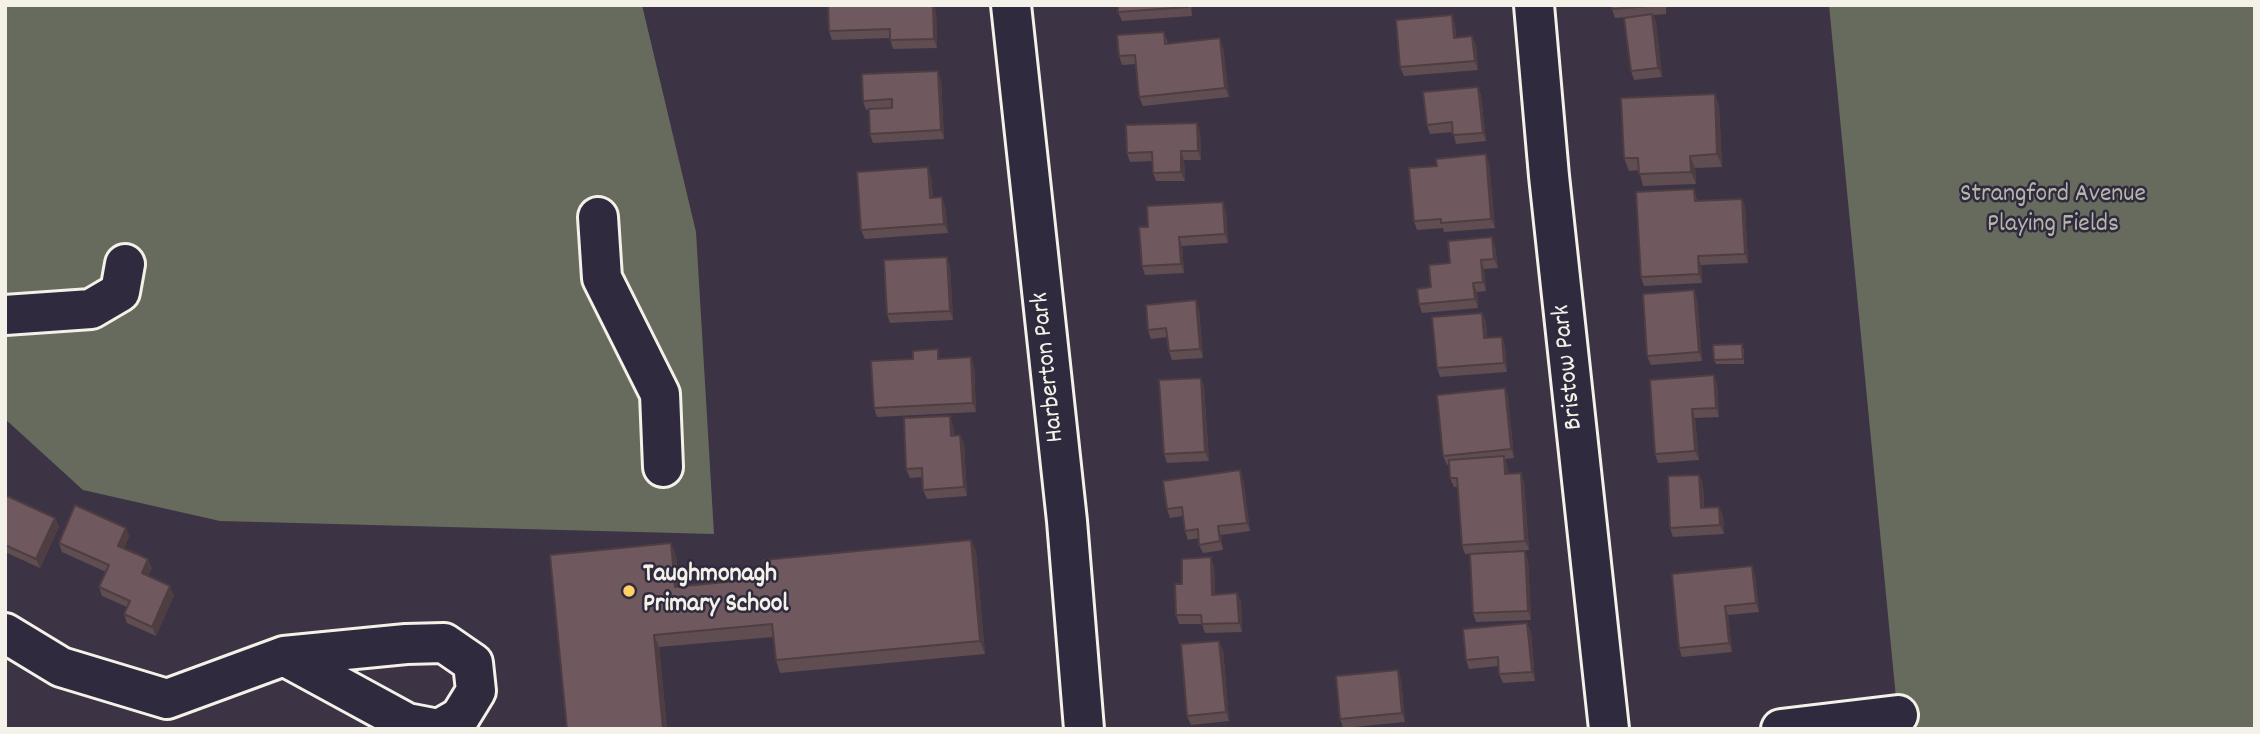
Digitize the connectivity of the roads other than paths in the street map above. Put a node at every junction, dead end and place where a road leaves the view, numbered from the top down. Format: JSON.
{"nodes":[{"id":1,"x":1011,"y":5,"type":"edge"},
{"id":2,"x":1534,"y":5,"type":"edge"},
{"id":3,"x":598,"y":218,"type":"dead end"},
{"id":4,"x":125,"y":264,"type":"dead end"},
{"id":5,"x":5,"y":315,"type":"edge"},
{"id":6,"x":663,"y":467,"type":"dead end"},
{"id":7,"x":5,"y":633,"type":"edge"},
{"id":8,"x":284,"y":656,"type":"junction"},
{"id":9,"x":1898,"y":715,"type":"dead end"},
{"id":10,"x":439,"y":729,"type":"edge"},
{"id":11,"x":1084,"y":729,"type":"edge"},
{"id":12,"x":1609,"y":729,"type":"edge"},
{"id":13,"x":1781,"y":729,"type":"edge"}],
"edges":[{"from":1,"to":11,"type":"street","name":"Harberton Park"},
{"from":2,"to":12,"type":"street","name":"Bristow Park"},
{"from":3,"to":6,"type":"street"},
{"from":4,"to":5,"type":"street"},
{"from":7,"to":8,"type":"street"},
{"from":8,"to":10,"type":"street"},
{"from":8,"to":10,"type":"street"},
{"from":9,"to":13,"type":"street"}]}
